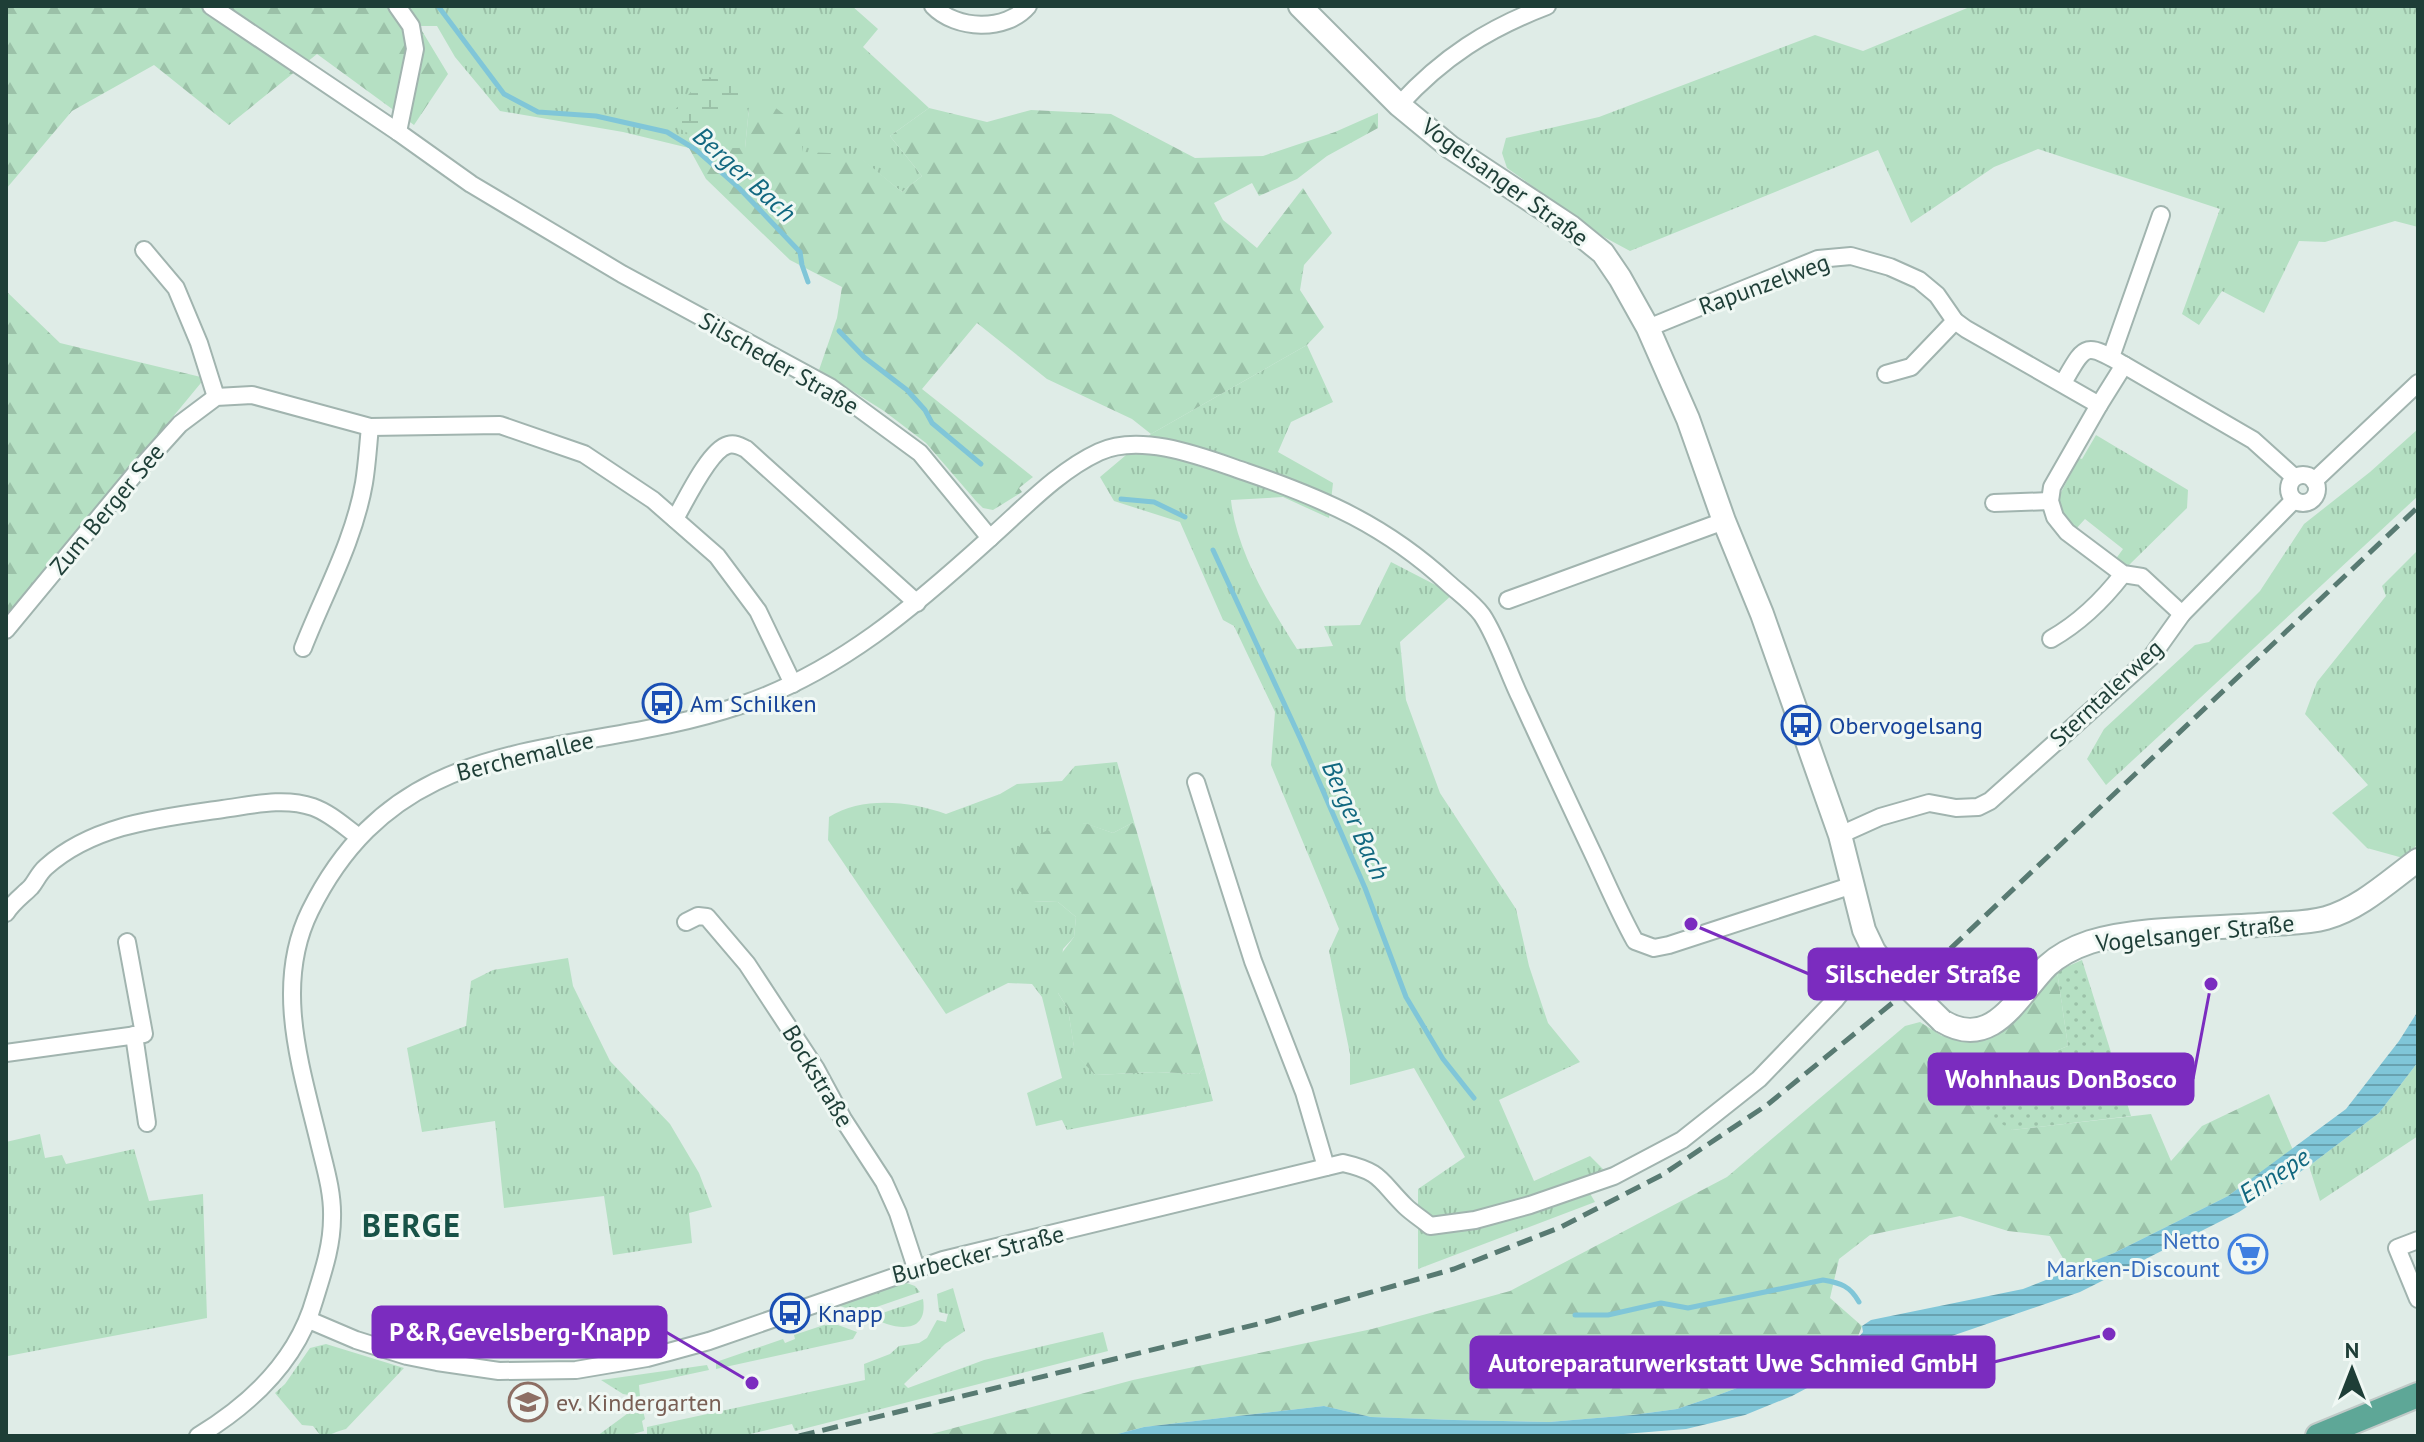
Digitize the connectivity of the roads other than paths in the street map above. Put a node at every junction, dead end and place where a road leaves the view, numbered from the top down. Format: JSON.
{"nodes":[{"id":1,"x":211,"y":6,"type":"edge"},
{"id":2,"x":397,"y":6,"type":"edge"},
{"id":3,"x":933,"y":6,"type":"edge"},
{"id":4,"x":1028,"y":6,"type":"edge"},
{"id":5,"x":1300,"y":6,"type":"edge"},
{"id":6,"x":1547,"y":6,"type":"edge"},
{"id":7,"x":1399,"y":105,"type":"junction"},
{"id":8,"x":398,"y":132,"type":"junction"},
{"id":9,"x":2161,"y":215,"type":"dead end"},
{"id":10,"x":144,"y":250,"type":"dead end"},
{"id":11,"x":1955,"y":321,"type":"junction"},
{"id":12,"x":1648,"y":328,"type":"junction"},
{"id":13,"x":2117,"y":361,"type":"junction"},
{"id":14,"x":1886,"y":374,"type":"dead end"},
{"id":15,"x":2063,"y":383,"type":"junction"},
{"id":16,"x":2418,"y":383,"type":"edge"},
{"id":17,"x":216,"y":397,"type":"junction"},
{"id":18,"x":2099,"y":405,"type":"junction"},
{"id":19,"x":370,"y":427,"type":"junction"},
{"id":20,"x":2294,"y":477,"type":"junction"},
{"id":21,"x":2314,"y":481,"type":"junction"},
{"id":22,"x":2294,"y":500,"type":"junction"},
{"id":23,"x":2050,"y":501,"type":"junction"},
{"id":24,"x":1994,"y":503,"type":"dead end"},
{"id":25,"x":675,"y":519,"type":"junction"},
{"id":26,"x":1724,"y":521,"type":"junction"},
{"id":27,"x":990,"y":538,"type":"junction"},
{"id":28,"x":2123,"y":574,"type":"junction"},
{"id":29,"x":1508,"y":600,"type":"dead end"},
{"id":30,"x":917,"y":603,"type":"junction"},
{"id":31,"x":2182,"y":614,"type":"junction"},
{"id":32,"x":6,"y":630,"type":"edge"},
{"id":33,"x":2051,"y":639,"type":"dead end"},
{"id":34,"x":303,"y":648,"type":"dead end"},
{"id":35,"x":793,"y":684,"type":"junction"},
{"id":36,"x":1196,"y":782,"type":"dead end"},
{"id":37,"x":1840,"y":835,"type":"junction"},
{"id":38,"x":359,"y":837,"type":"junction"},
{"id":39,"x":2418,"y":860,"type":"edge"},
{"id":40,"x":1853,"y":885,"type":"junction"},
{"id":41,"x":6,"y":913,"type":"edge"},
{"id":42,"x":686,"y":922,"type":"dead end"},
{"id":43,"x":127,"y":942,"type":"dead end"},
{"id":44,"x":1878,"y":957,"type":"junction"},
{"id":45,"x":134,"y":1035,"type":"junction"},
{"id":46,"x":6,"y":1053,"type":"edge"},
{"id":47,"x":147,"y":1123,"type":"dead end"},
{"id":48,"x":1326,"y":1167,"type":"junction"},
{"id":49,"x":2418,"y":1240,"type":"edge"},
{"id":50,"x":916,"y":1268,"type":"junction"},
{"id":51,"x":2418,"y":1299,"type":"edge"},
{"id":52,"x":309,"y":1320,"type":"junction"},
{"id":53,"x":2418,"y":1395,"type":"edge"},
{"id":54,"x":198,"y":1436,"type":"edge"},
{"id":55,"x":2318,"y":1436,"type":"edge"}],
"edges":[{"from":1,"to":8,"type":"street","name":"Silscheder Straße"},
{"from":2,"to":8,"type":"street"},
{"from":3,"to":4,"type":"street"},
{"from":5,"to":7,"type":"street","name":"Vogelsanger Straße"},
{"from":6,"to":7,"type":"street"},
{"from":7,"to":12,"type":"street","name":"Vogelsanger Straße"},
{"from":8,"to":27,"type":"street","name":"Silscheder Straße"},
{"from":9,"to":13,"type":"street"},
{"from":10,"to":17,"type":"street"},
{"from":11,"to":12,"type":"street","name":"Rapunzelweg"},
{"from":11,"to":14,"type":"street"},
{"from":11,"to":15,"type":"street","name":"Rapunzelweg"},
{"from":12,"to":26,"type":"street","name":"Vogelsanger Straße"},
{"from":13,"to":15,"type":"street"},
{"from":13,"to":18,"type":"street"},
{"from":13,"to":20,"type":"street"},
{"from":15,"to":18,"type":"street","name":"Rapunzelweg"},
{"from":16,"to":21,"type":"street","name":"Sterntalerweg"},
{"from":17,"to":19,"type":"street"},
{"from":17,"to":32,"type":"street","name":"Zum Berger See"},
{"from":18,"to":23,"type":"street"},
{"from":19,"to":25,"type":"street"},
{"from":19,"to":34,"type":"street"},
{"from":20,"to":21,"type":"street"},
{"from":20,"to":22,"type":"street"},
{"from":21,"to":22,"type":"street","name":"Sterntalerweg"},
{"from":22,"to":31,"type":"street","name":"Sterntalerweg"},
{"from":23,"to":24,"type":"street"},
{"from":23,"to":28,"type":"street"},
{"from":25,"to":30,"type":"street"},
{"from":25,"to":35,"type":"street"},
{"from":26,"to":29,"type":"street"},
{"from":26,"to":37,"type":"street","name":"Vogelsanger Straße"},
{"from":27,"to":30,"type":"street","name":"Berchemallee"},
{"from":27,"to":40,"type":"street"},
{"from":28,"to":31,"type":"street"},
{"from":28,"to":33,"type":"street"},
{"from":30,"to":35,"type":"street","name":"Berchemallee"},
{"from":31,"to":37,"type":"street","name":"Sterntalerweg"},
{"from":35,"to":38,"type":"street","name":"Berchemallee"},
{"from":36,"to":48,"type":"street"},
{"from":37,"to":40,"type":"street","name":"Vogelsanger Straße"},
{"from":38,"to":41,"type":"street"},
{"from":38,"to":52,"type":"street","name":"Berchemallee"},
{"from":39,"to":44,"type":"street","name":"Vogelsanger Straße","bridge":true},
{"from":40,"to":44,"type":"street","name":"Vogelsanger Straße"},
{"from":42,"to":50,"type":"street","name":"Bockstraße"},
{"from":43,"to":45,"type":"street"},
{"from":44,"to":48,"type":"street","name":"Burbecker Straße"},
{"from":45,"to":46,"type":"street"},
{"from":45,"to":47,"type":"street"},
{"from":48,"to":50,"type":"street","name":"Burbecker Straße"},
{"from":49,"to":51,"type":"street"},
{"from":50,"to":52,"type":"street","name":"Burbecker Straße"},
{"from":52,"to":54,"type":"street","name":"Berchemallee"},
{"from":53,"to":55,"type":"main road"}]}
